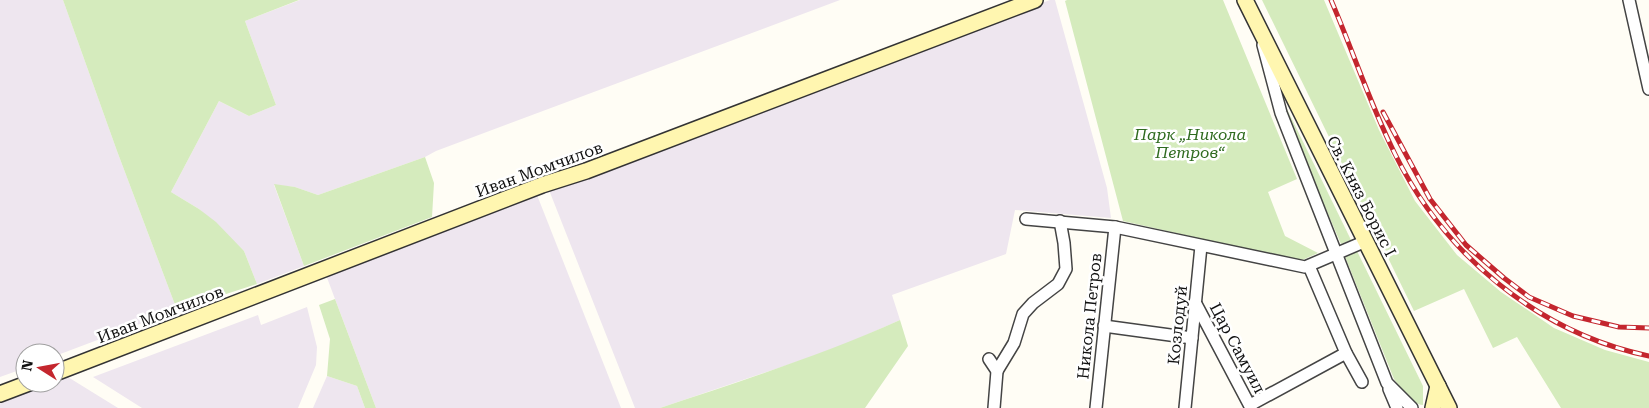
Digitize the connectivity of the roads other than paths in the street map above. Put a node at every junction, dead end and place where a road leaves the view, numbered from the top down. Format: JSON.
{"nodes":[{"id":1,"x":1035,"y":0,"type":"edge"},
{"id":2,"x":1245,"y":0,"type":"edge"},
{"id":3,"x":1629,"y":0,"type":"edge"},
{"id":4,"x":1258,"y":28,"type":"junction"},
{"id":5,"x":1649,"y":88,"type":"edge"},
{"id":6,"x":1026,"y":219,"type":"dead end"},
{"id":7,"x":1060,"y":221,"type":"junction"},
{"id":8,"x":1115,"y":227,"type":"junction"},
{"id":9,"x":1366,"y":241,"type":"junction"},
{"id":10,"x":1201,"y":246,"type":"junction"},
{"id":11,"x":1336,"y":253,"type":"junction"},
{"id":12,"x":1309,"y":266,"type":"junction"},
{"id":13,"x":1195,"y":302,"type":"junction"},
{"id":14,"x":1104,"y":326,"type":"junction"},
{"id":15,"x":1192,"y":338,"type":"junction"},
{"id":16,"x":1346,"y":353,"type":"junction"},
{"id":17,"x":989,"y":359,"type":"dead end"},
{"id":18,"x":65,"y":369,"type":"edge"},
{"id":19,"x":997,"y":371,"type":"junction"},
{"id":20,"x":1362,"y":382,"type":"dead end"},
{"id":21,"x":1387,"y":383,"type":"junction"},
{"id":22,"x":1438,"y":386,"type":"junction"},
{"id":23,"x":15,"y":388,"type":"edge"},
{"id":24,"x":0,"y":394,"type":"edge"},
{"id":25,"x":1250,"y":406,"type":"edge"},
{"id":26,"x":994,"y":408,"type":"edge"},
{"id":27,"x":1096,"y":408,"type":"edge"},
{"id":28,"x":1185,"y":408,"type":"edge"},
{"id":29,"x":1397,"y":408,"type":"edge"},
{"id":30,"x":1412,"y":408,"type":"edge"},
{"id":31,"x":1433,"y":408,"type":"edge"},
{"id":32,"x":1449,"y":408,"type":"edge"}],
"edges":[{"from":1,"to":18,"type":"street","name":"Иван Момчилов"},
{"from":2,"to":4,"type":"street","name":"Св. Княз Борис I"},
{"from":3,"to":5,"type":"street"},
{"from":4,"to":9,"type":"street","name":"Св. Княз Борис I"},
{"from":4,"to":11,"type":"street"},
{"from":6,"to":7,"type":"street"},
{"from":7,"to":8,"type":"street"},
{"from":7,"to":19,"type":"street"},
{"from":8,"to":10,"type":"street"},
{"from":8,"to":14,"type":"street","name":"Никола Петров"},
{"from":9,"to":11,"type":"street"},
{"from":9,"to":22,"type":"street","name":"Св. Княз Борис I"},
{"from":10,"to":12,"type":"street"},
{"from":10,"to":13,"type":"street","name":"Козлодуй"},
{"from":11,"to":12,"type":"street"},
{"from":11,"to":21,"type":"street"},
{"from":12,"to":16,"type":"street"},
{"from":13,"to":15,"type":"street","name":"Козлодуй"},
{"from":13,"to":25,"type":"street","name":"Цар Самуил"},
{"from":14,"to":15,"type":"street"},
{"from":14,"to":27,"type":"street","name":"Никола Петров"},
{"from":15,"to":28,"type":"street","name":"Козлодуй"},
{"from":16,"to":20,"type":"street"},
{"from":16,"to":25,"type":"street"},
{"from":17,"to":19,"type":"street"},
{"from":19,"to":26,"type":"street"},
{"from":21,"to":29,"type":"street"},
{"from":21,"to":30,"type":"street"},
{"from":22,"to":31,"type":"street"},
{"from":22,"to":32,"type":"street","name":"Св. Княз Борис I"},
{"from":23,"to":24,"type":"street"}]}
